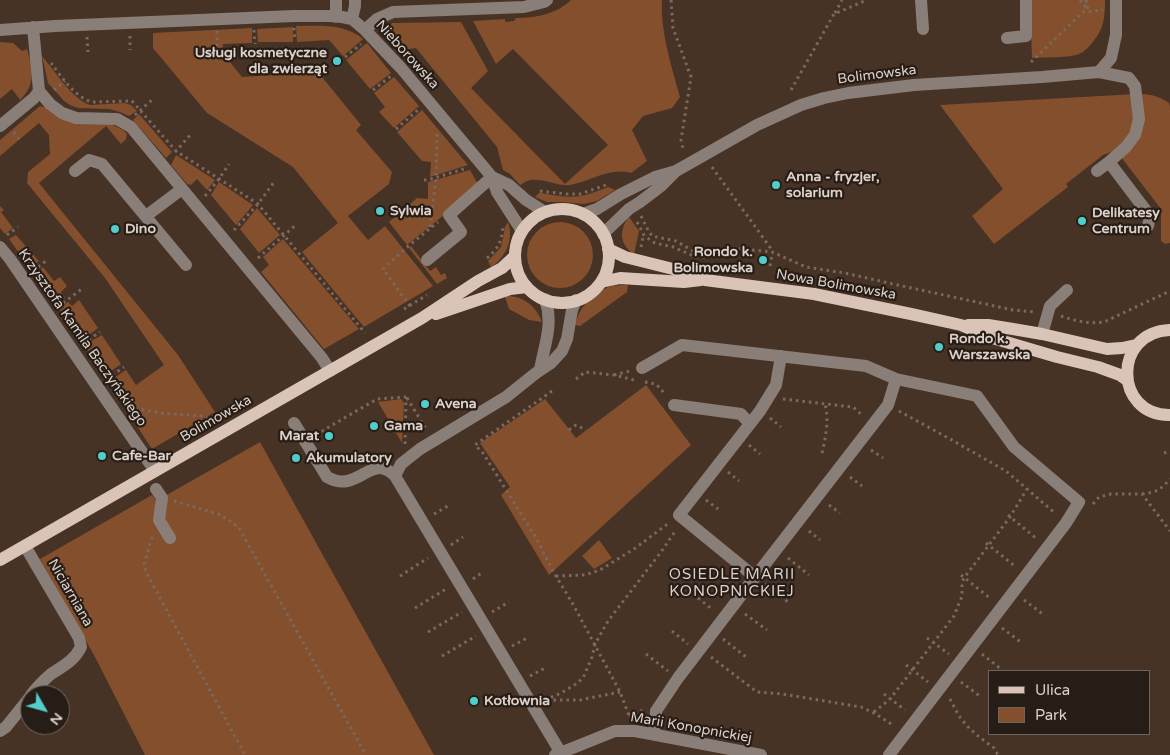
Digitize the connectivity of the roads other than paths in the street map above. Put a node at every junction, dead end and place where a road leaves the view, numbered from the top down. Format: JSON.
{"nodes":[{"id":1,"x":336,"y":0,"type":"edge"},
{"id":2,"x":355,"y":0,"type":"edge"},
{"id":3,"x":547,"y":0,"type":"edge"},
{"id":4,"x":921,"y":0,"type":"edge"},
{"id":5,"x":1026,"y":0,"type":"edge"},
{"id":6,"x":1116,"y":5,"type":"edge"},
{"id":7,"x":336,"y":16,"type":"junction"},
{"id":8,"x":352,"y":19,"type":"junction"},
{"id":9,"x":34,"y":27,"type":"junction"},
{"id":10,"x":923,"y":29,"type":"dead end"},
{"id":11,"x":0,"y":30,"type":"edge"},
{"id":12,"x":365,"y":35,"type":"junction"},
{"id":13,"x":1007,"y":38,"type":"dead end"},
{"id":14,"x":1099,"y":72,"type":"junction"},
{"id":15,"x":39,"y":91,"type":"junction"},
{"id":16,"x":0,"y":126,"type":"edge"},
{"id":17,"x":1109,"y":162,"type":"junction"},
{"id":18,"x":76,"y":171,"type":"dead end"},
{"id":19,"x":676,"y":171,"type":"junction"},
{"id":20,"x":1097,"y":171,"type":"dead end"},
{"id":21,"x":492,"y":177,"type":"junction"},
{"id":22,"x":182,"y":189,"type":"junction"},
{"id":23,"x":545,"y":212,"type":"junction"},
{"id":24,"x":583,"y":214,"type":"junction"},
{"id":25,"x":146,"y":216,"type":"junction"},
{"id":26,"x":1148,"y":226,"type":"dead end"},
{"id":27,"x":522,"y":231,"type":"junction"},
{"id":28,"x":603,"y":234,"type":"junction"},
{"id":29,"x":2,"y":242,"type":"edge"},
{"id":30,"x":608,"y":249,"type":"junction"},
{"id":31,"x":515,"y":256,"type":"junction"},
{"id":32,"x":427,"y":260,"type":"dead end"},
{"id":33,"x":186,"y":265,"type":"dead end"},
{"id":34,"x":706,"y":280,"type":"junction"},
{"id":35,"x":601,"y":282,"type":"junction"},
{"id":36,"x":527,"y":287,"type":"junction"},
{"id":37,"x":1067,"y":290,"type":"dead end"},
{"id":38,"x":545,"y":299,"type":"junction"},
{"id":39,"x":576,"y":300,"type":"junction"},
{"id":40,"x":422,"y":318,"type":"junction"},
{"id":41,"x":961,"y":325,"type":"junction"},
{"id":42,"x":1170,"y":330,"type":"edge"},
{"id":43,"x":1042,"y":334,"type":"junction"},
{"id":44,"x":1136,"y":345,"type":"junction"},
{"id":45,"x":780,"y":356,"type":"junction"},
{"id":46,"x":642,"y":368,"type":"dead end"},
{"id":47,"x":540,"y":370,"type":"junction"},
{"id":48,"x":330,"y":371,"type":"junction"},
{"id":49,"x":896,"y":378,"type":"junction"},
{"id":50,"x":1127,"y":380,"type":"junction"},
{"id":51,"x":674,"y":405,"type":"road end"},
{"id":52,"x":1168,"y":417,"type":"edge"},
{"id":53,"x":294,"y":422,"type":"dead end"},
{"id":54,"x":750,"y":424,"type":"junction"},
{"id":55,"x":155,"y":471,"type":"junction"},
{"id":56,"x":395,"y":476,"type":"junction"},
{"id":57,"x":156,"y":488,"type":"dead end"},
{"id":58,"x":170,"y":538,"type":"dead end"},
{"id":59,"x":25,"y":546,"type":"junction"},
{"id":60,"x":0,"y":560,"type":"edge"},
{"id":61,"x":755,"y":577,"type":"junction"},
{"id":62,"x":40,"y":685,"type":"edge"},
{"id":63,"x":20,"y":710,"type":"edge"},
{"id":64,"x":0,"y":731,"type":"edge"},
{"id":65,"x":654,"y":734,"type":"junction"},
{"id":66,"x":558,"y":754,"type":"edge"},
{"id":67,"x":761,"y":755,"type":"edge"},
{"id":68,"x":889,"y":755,"type":"edge"}],
"edges":[{"from":1,"to":7,"type":"street"},
{"from":2,"to":8,"type":"street"},
{"from":3,"to":12,"type":"street"},
{"from":4,"to":10,"type":"street"},
{"from":5,"to":13,"type":"street"},
{"from":6,"to":14,"type":"street"},
{"from":7,"to":8,"type":"street","name":"Nieborowska"},
{"from":7,"to":9,"type":"street","name":"Nieborowska"},
{"from":8,"to":12,"type":"street","name":"Nieborowska"},
{"from":9,"to":11,"type":"street","name":"Nieborowska"},
{"from":9,"to":15,"type":"street"},
{"from":12,"to":21,"type":"street","name":"Nieborowska"},
{"from":14,"to":17,"type":"street","name":"Bolimowska"},
{"from":14,"to":19,"type":"street","name":"Bolimowska"},
{"from":15,"to":16,"type":"street"},
{"from":15,"to":22,"type":"street"},
{"from":17,"to":20,"type":"street","name":"Bolimowska"},
{"from":17,"to":26,"type":"street"},
{"from":18,"to":25,"type":"street"},
{"from":19,"to":24,"type":"street","name":"Bolimowska"},
{"from":19,"to":28,"type":"street","name":"Bolimowska"},
{"from":21,"to":23,"type":"street","name":"Nieborowska"},
{"from":21,"to":27,"type":"street","name":"Nieborowska"},
{"from":21,"to":32,"type":"street"},
{"from":22,"to":25,"type":"street"},
{"from":22,"to":48,"type":"street"},
{"from":23,"to":24,"type":"main road"},
{"from":23,"to":27,"type":"main road"},
{"from":24,"to":28,"type":"main road"},
{"from":25,"to":33,"type":"street"},
{"from":27,"to":31,"type":"main road"},
{"from":28,"to":30,"type":"main road"},
{"from":29,"to":55,"type":"street","name":"Krzysztofa Kamila Baczyńskiego"},
{"from":30,"to":34,"type":"main road","name":"Nowa Bolimowska"},
{"from":30,"to":35,"type":"main road"},
{"from":31,"to":36,"type":"main road"},
{"from":31,"to":40,"type":"main road","name":"Bolimowska"},
{"from":34,"to":35,"type":"main road","name":"Nowa Bolimowska"},
{"from":34,"to":41,"type":"main road","name":"Nowa Bolimowska"},
{"from":35,"to":39,"type":"main road"},
{"from":36,"to":38,"type":"main road"},
{"from":36,"to":40,"type":"main road","name":"Bolimowska"},
{"from":37,"to":43,"type":"street"},
{"from":38,"to":39,"type":"main road"},
{"from":38,"to":47,"type":"street"},
{"from":39,"to":47,"type":"street"},
{"from":40,"to":48,"type":"main road","name":"Bolimowska"},
{"from":41,"to":43,"type":"main road","name":"Nowa Bolimowska"},
{"from":41,"to":50,"type":"main road","name":"Nowa Bolimowska"},
{"from":42,"to":44,"type":"main road"},
{"from":43,"to":44,"type":"main road","name":"Nowa Bolimowska"},
{"from":44,"to":50,"type":"main road"},
{"from":45,"to":46,"type":"street"},
{"from":45,"to":49,"type":"street"},
{"from":45,"to":54,"type":"street"},
{"from":47,"to":56,"type":"street"},
{"from":48,"to":55,"type":"main road","name":"Bolimowska"},
{"from":49,"to":61,"type":"street"},
{"from":49,"to":68,"type":"street"},
{"from":50,"to":52,"type":"main road"},
{"from":51,"to":54,"type":"street"},
{"from":53,"to":56,"type":"street"},
{"from":54,"to":61,"type":"street"},
{"from":55,"to":59,"type":"main road","name":"Bolimowska"},
{"from":56,"to":66,"type":"street"},
{"from":57,"to":58,"type":"street"},
{"from":59,"to":60,"type":"main road","name":"Bolimowska"},
{"from":59,"to":62,"type":"street","name":"Niciarniana"},
{"from":61,"to":65,"type":"street"},
{"from":63,"to":64,"type":"street","name":"Niciarniana"},
{"from":65,"to":66,"type":"street","name":"Marii Konopnickiej"},
{"from":65,"to":67,"type":"street","name":"Marii Konopnickiej"}]}
